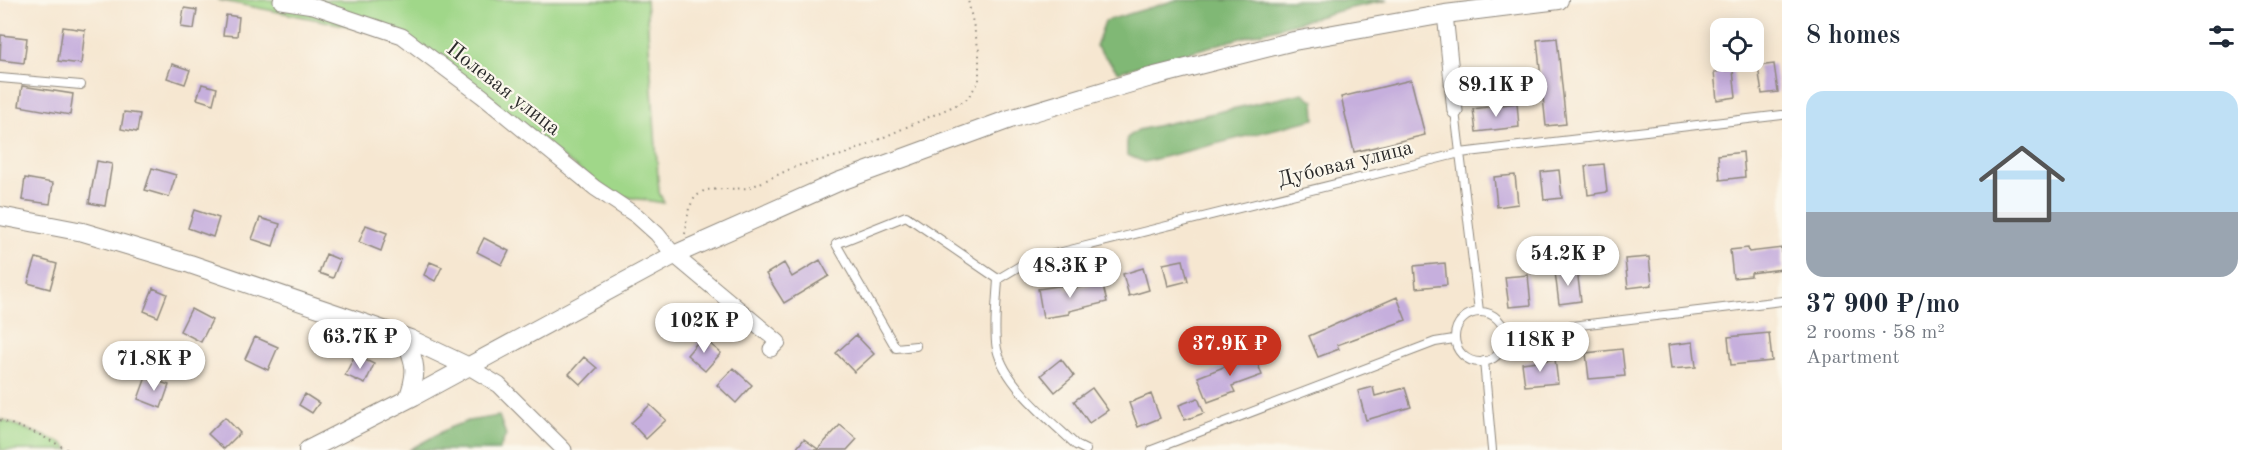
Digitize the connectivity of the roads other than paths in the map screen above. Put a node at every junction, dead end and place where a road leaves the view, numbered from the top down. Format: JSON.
{"nodes":[{"id":1,"x":1559,"y":0,"type":"edge"},
{"id":2,"x":280,"y":1,"type":"edge"},
{"id":3,"x":1444,"y":14,"type":"junction"},
{"id":4,"x":0,"y":78,"type":"edge"},
{"id":5,"x":81,"y":85,"type":"dead end"},
{"id":6,"x":1455,"y":111,"type":"joint"},
{"id":7,"x":1782,"y":115,"type":"edge"},
{"id":8,"x":1460,"y":153,"type":"junction"},
{"id":9,"x":0,"y":216,"type":"edge"},
{"id":10,"x":679,"y":254,"type":"junction"},
{"id":11,"x":998,"y":279,"type":"junction"},
{"id":12,"x":1782,"y":301,"type":"edge"},
{"id":13,"x":1479,"y":311,"type":"junction"},
{"id":14,"x":1504,"y":334,"type":"junction"},
{"id":15,"x":404,"y":337,"type":"junction"},
{"id":16,"x":1454,"y":339,"type":"junction"},
{"id":17,"x":916,"y":346,"type":"dead end"},
{"id":18,"x":771,"y":349,"type":"dead end"},
{"id":19,"x":1484,"y":361,"type":"junction"},
{"id":20,"x":469,"y":367,"type":"junction"},
{"id":21,"x":408,"y":399,"type":"junction"},
{"id":22,"x":308,"y":450,"type":"edge"},
{"id":23,"x":564,"y":450,"type":"edge"},
{"id":24,"x":1086,"y":450,"type":"edge"},
{"id":25,"x":1152,"y":450,"type":"edge"},
{"id":26,"x":1492,"y":450,"type":"edge"}],
"edges":[{"from":1,"to":3,"type":"street"},
{"from":2,"to":10,"type":"street","name":"Полевая улица"},
{"from":3,"to":6,"type":"street"},
{"from":3,"to":10,"type":"street"},
{"from":4,"to":5,"type":"lane"},
{"from":6,"to":8,"type":"lane"},
{"from":7,"to":8,"type":"lane","name":"Дубовая улица"},
{"from":8,"to":11,"type":"lane","name":"Дубовая улица"},
{"from":8,"to":13,"type":"lane"},
{"from":9,"to":15,"type":"street"},
{"from":10,"to":18,"type":"street","name":"Полевая улица"},
{"from":10,"to":20,"type":"street"},
{"from":11,"to":17,"type":"lane"},
{"from":11,"to":24,"type":"lane"},
{"from":12,"to":14,"type":"lane"},
{"from":13,"to":14,"type":"lane"},
{"from":13,"to":16,"type":"lane"},
{"from":14,"to":19,"type":"lane"},
{"from":15,"to":20,"type":"street"},
{"from":15,"to":21,"type":"street"},
{"from":16,"to":19,"type":"lane"},
{"from":16,"to":25,"type":"lane"},
{"from":19,"to":26,"type":"lane"},
{"from":20,"to":21,"type":"street"},
{"from":20,"to":23,"type":"street"},
{"from":21,"to":22,"type":"street"}]}
